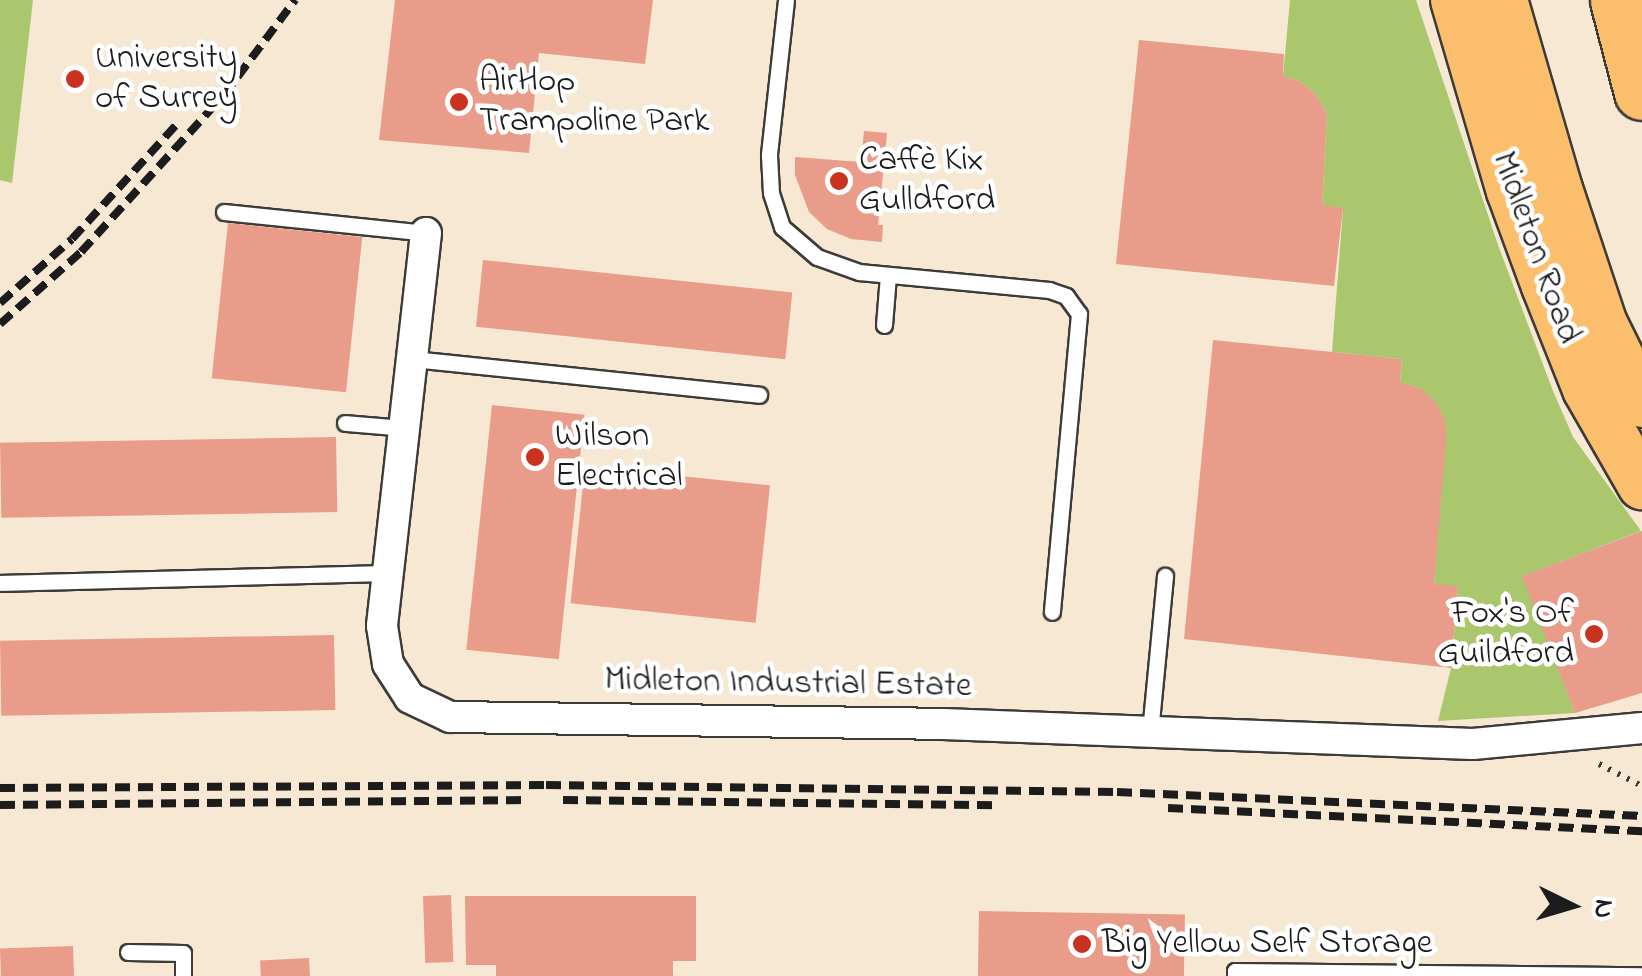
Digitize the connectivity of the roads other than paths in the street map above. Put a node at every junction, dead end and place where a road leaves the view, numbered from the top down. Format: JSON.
{"nodes":[{"id":1,"x":786,"y":0,"type":"edge"},
{"id":2,"x":1454,"y":0,"type":"edge"},
{"id":3,"x":1503,"y":0,"type":"edge"},
{"id":4,"x":1618,"y":0,"type":"edge"},
{"id":5,"x":1642,"y":92,"type":"edge"},
{"id":6,"x":224,"y":212,"type":"dead end"},
{"id":7,"x":426,"y":233,"type":"joint"},
{"id":8,"x":888,"y":275,"type":"junction"},
{"id":9,"x":884,"y":325,"type":"dead end"},
{"id":10,"x":413,"y":359,"type":"junction"},
{"id":11,"x":759,"y":395,"type":"dead end"},
{"id":12,"x":1642,"y":403,"type":"edge"},
{"id":13,"x":345,"y":423,"type":"dead end"},
{"id":14,"x":405,"y":428,"type":"junction"},
{"id":15,"x":1642,"y":485,"type":"edge"},
{"id":16,"x":388,"y":573,"type":"junction"},
{"id":17,"x":1165,"y":576,"type":"dead end"},
{"id":18,"x":0,"y":583,"type":"edge"},
{"id":19,"x":1052,"y":612,"type":"dead end"},
{"id":20,"x":1642,"y":728,"type":"edge"},
{"id":21,"x":1150,"y":732,"type":"junction"},
{"id":22,"x":128,"y":952,"type":"dead end"},
{"id":23,"x":1618,"y":975,"type":"edge"},
{"id":24,"x":1642,"y":975,"type":"edge"},
{"id":25,"x":183,"y":976,"type":"edge"},
{"id":26,"x":1235,"y":976,"type":"edge"}],
"edges":[{"from":1,"to":8,"type":"lane"},
{"from":2,"to":15,"type":"main road","name":"Midleton Road"},
{"from":3,"to":12,"type":"main road","name":"Midleton Road"},
{"from":4,"to":5,"type":"highway"},
{"from":6,"to":7,"type":"lane"},
{"from":7,"to":10,"type":"street","name":"Midleton Industrial Estate"},
{"from":8,"to":9,"type":"lane"},
{"from":8,"to":19,"type":"lane"},
{"from":10,"to":11,"type":"lane"},
{"from":10,"to":14,"type":"street","name":"Midleton Industrial Estate"},
{"from":13,"to":14,"type":"lane"},
{"from":14,"to":16,"type":"street","name":"Midleton Industrial Estate"},
{"from":16,"to":18,"type":"lane"},
{"from":16,"to":21,"type":"street","name":"Midleton Industrial Estate"},
{"from":17,"to":21,"type":"lane"},
{"from":20,"to":21,"type":"street","name":"Midleton Industrial Estate"},
{"from":22,"to":25,"type":"lane"},
{"from":23,"to":24,"type":"lane"},
{"from":23,"to":26,"type":"lane"}]}
